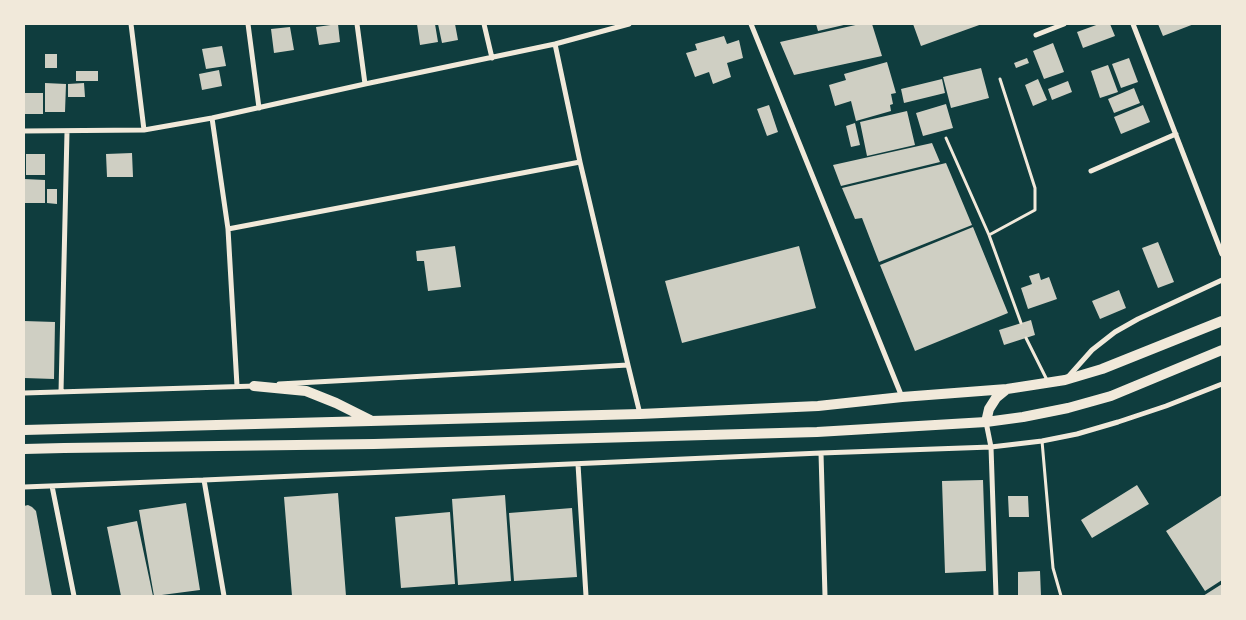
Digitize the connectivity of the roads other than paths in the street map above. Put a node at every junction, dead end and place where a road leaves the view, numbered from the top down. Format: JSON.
{"nodes":[{"id":1,"x":131,"y":24,"type":"edge"},
{"id":2,"x":248,"y":24,"type":"edge"},
{"id":3,"x":357,"y":24,"type":"edge"},
{"id":4,"x":484,"y":24,"type":"edge"},
{"id":5,"x":629,"y":24,"type":"edge"},
{"id":6,"x":751,"y":24,"type":"edge"},
{"id":7,"x":1064,"y":24,"type":"edge"},
{"id":8,"x":1133,"y":24,"type":"edge"},
{"id":9,"x":1036,"y":35,"type":"dead end"},
{"id":10,"x":555,"y":44,"type":"junction"},
{"id":11,"x":492,"y":58,"type":"junction"},
{"id":12,"x":1000,"y":80,"type":"dead end"},
{"id":13,"x":365,"y":84,"type":"junction"},
{"id":14,"x":259,"y":108,"type":"junction"},
{"id":15,"x":212,"y":118,"type":"junction"},
{"id":16,"x":144,"y":130,"type":"junction"},
{"id":17,"x":24,"y":131,"type":"edge"},
{"id":18,"x":67,"y":132,"type":"junction"},
{"id":19,"x":1176,"y":134,"type":"junction"},
{"id":20,"x":946,"y":138,"type":"dead end"},
{"id":21,"x":580,"y":162,"type":"junction"},
{"id":22,"x":1091,"y":170,"type":"dead end"},
{"id":23,"x":228,"y":229,"type":"junction"},
{"id":24,"x":989,"y":235,"type":"junction"},
{"id":25,"x":1222,"y":254,"type":"edge"},
{"id":26,"x":1222,"y":280,"type":"edge"},
{"id":27,"x":1222,"y":321,"type":"edge"},
{"id":28,"x":1021,"y":323,"type":"dead end"},
{"id":29,"x":1026,"y":338,"type":"dead end"},
{"id":30,"x":1222,"y":350,"type":"edge"},
{"id":31,"x":628,"y":366,"type":"junction"},
{"id":32,"x":1065,"y":380,"type":"junction"},
{"id":33,"x":1048,"y":382,"type":"junction"},
{"id":34,"x":1222,"y":384,"type":"edge"},
{"id":35,"x":237,"y":386,"type":"junction"},
{"id":36,"x":254,"y":386,"type":"junction"},
{"id":37,"x":1007,"y":389,"type":"junction"},
{"id":38,"x":61,"y":392,"type":"junction"},
{"id":39,"x":24,"y":394,"type":"edge"},
{"id":40,"x":902,"y":397,"type":"junction"},
{"id":41,"x":640,"y":414,"type":"junction"},
{"id":42,"x":371,"y":420,"type":"junction"},
{"id":43,"x":986,"y":422,"type":"junction"},
{"id":44,"x":24,"y":430,"type":"edge"},
{"id":45,"x":1042,"y":441,"type":"junction"},
{"id":46,"x":991,"y":447,"type":"junction"},
{"id":47,"x":24,"y":450,"type":"edge"},
{"id":48,"x":820,"y":453,"type":"junction"},
{"id":49,"x":578,"y":464,"type":"junction"},
{"id":50,"x":204,"y":480,"type":"junction"},
{"id":51,"x":52,"y":486,"type":"junction"},
{"id":52,"x":24,"y":487,"type":"edge"},
{"id":53,"x":74,"y":596,"type":"edge"},
{"id":54,"x":224,"y":596,"type":"edge"},
{"id":55,"x":586,"y":596,"type":"edge"},
{"id":56,"x":825,"y":596,"type":"edge"},
{"id":57,"x":996,"y":596,"type":"edge"},
{"id":58,"x":1060,"y":596,"type":"edge"}],
"edges":[{"from":1,"to":16,"type":"street"},
{"from":2,"to":14,"type":"street"},
{"from":3,"to":13,"type":"street"},
{"from":4,"to":11,"type":"street"},
{"from":5,"to":10,"type":"street"},
{"from":6,"to":40,"type":"street"},
{"from":7,"to":9,"type":"street"},
{"from":8,"to":19,"type":"street"},
{"from":10,"to":11,"type":"street"},
{"from":10,"to":21,"type":"street"},
{"from":11,"to":13,"type":"street"},
{"from":12,"to":24,"type":"lane"},
{"from":13,"to":14,"type":"street"},
{"from":14,"to":15,"type":"street"},
{"from":15,"to":16,"type":"street"},
{"from":15,"to":23,"type":"street"},
{"from":16,"to":18,"type":"street"},
{"from":17,"to":18,"type":"street"},
{"from":18,"to":38,"type":"street"},
{"from":19,"to":22,"type":"street"},
{"from":19,"to":25,"type":"street"},
{"from":20,"to":24,"type":"lane"},
{"from":21,"to":23,"type":"street"},
{"from":21,"to":31,"type":"street"},
{"from":23,"to":35,"type":"street"},
{"from":24,"to":28,"type":"lane"},
{"from":26,"to":32,"type":"street"},
{"from":27,"to":32,"type":"main road"},
{"from":29,"to":33,"type":"lane"},
{"from":30,"to":43,"type":"main road"},
{"from":31,"to":36,"type":"street"},
{"from":31,"to":41,"type":"street"},
{"from":32,"to":33,"type":"main road"},
{"from":33,"to":37,"type":"main road"},
{"from":34,"to":45,"type":"street"},
{"from":35,"to":36,"type":"street"},
{"from":35,"to":38,"type":"street"},
{"from":36,"to":42,"type":"main road"},
{"from":37,"to":40,"type":"main road"},
{"from":37,"to":43,"type":"main road"},
{"from":38,"to":39,"type":"street"},
{"from":40,"to":41,"type":"main road"},
{"from":41,"to":42,"type":"main road"},
{"from":42,"to":44,"type":"main road"},
{"from":43,"to":46,"type":"street"},
{"from":43,"to":47,"type":"main road"},
{"from":45,"to":46,"type":"street"},
{"from":45,"to":58,"type":"lane"},
{"from":46,"to":48,"type":"street"},
{"from":46,"to":57,"type":"street"},
{"from":48,"to":49,"type":"street"},
{"from":48,"to":56,"type":"street"},
{"from":49,"to":50,"type":"street"},
{"from":49,"to":55,"type":"street"},
{"from":50,"to":51,"type":"street"},
{"from":50,"to":54,"type":"street"},
{"from":51,"to":52,"type":"street"},
{"from":51,"to":53,"type":"street"}]}
